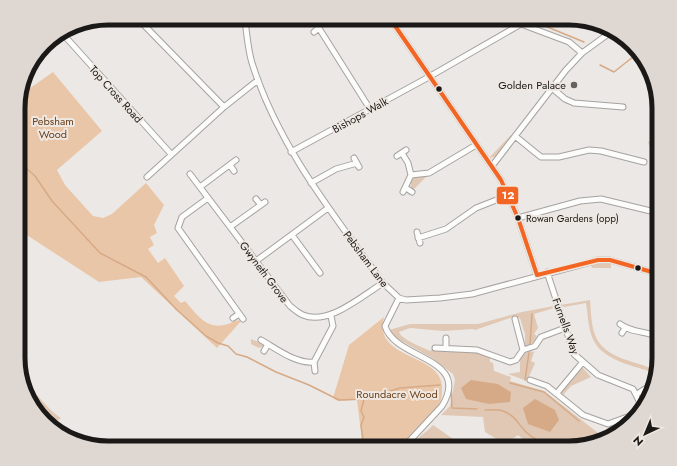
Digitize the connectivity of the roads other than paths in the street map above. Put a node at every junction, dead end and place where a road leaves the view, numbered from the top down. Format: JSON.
{"nodes":[{"id":1,"x":144,"y":25,"type":"edge"},
{"id":2,"x":246,"y":25,"type":"edge"},
{"id":3,"x":394,"y":25,"type":"edge"},
{"id":4,"x":519,"y":25,"type":"edge"},
{"id":5,"x":524,"y":25,"type":"edge"},
{"id":6,"x":314,"y":32,"type":"dead end"},
{"id":7,"x":607,"y":34,"type":"edge"},
{"id":8,"x":66,"y":37,"type":"edge"},
{"id":9,"x":582,"y":52,"type":"junction"},
{"id":10,"x":429,"y":76,"type":"junction"},
{"id":11,"x":258,"y":80,"type":"junction"},
{"id":12,"x":552,"y":88,"type":"junction"},
{"id":13,"x":224,"y":107,"type":"junction"},
{"id":14,"x":620,"y":108,"type":"dead end"},
{"id":15,"x":370,"y":109,"type":"junction"},
{"id":16,"x":515,"y":136,"type":"junction"},
{"id":17,"x":476,"y":145,"type":"junction"},
{"id":18,"x":291,"y":152,"type":"junction"},
{"id":19,"x":401,"y":153,"type":"dead end"},
{"id":20,"x":171,"y":154,"type":"junction"},
{"id":21,"x":354,"y":158,"type":"dead end"},
{"id":22,"x":236,"y":160,"type":"dead end"},
{"id":23,"x":644,"y":162,"type":"dead end"},
{"id":24,"x":230,"y":165,"type":"junction"},
{"id":25,"x":492,"y":166,"type":"junction"},
{"id":26,"x":234,"y":170,"type":"dead end"},
{"id":27,"x":190,"y":174,"type":"dead end"},
{"id":28,"x":411,"y":176,"type":"junction"},
{"id":29,"x":147,"y":177,"type":"dead end"},
{"id":30,"x":311,"y":183,"type":"junction"},
{"id":31,"x":200,"y":187,"type":"junction"},
{"id":32,"x":412,"y":192,"type":"dead end"},
{"id":33,"x":508,"y":195,"type":"junction"},
{"id":34,"x":208,"y":198,"type":"junction"},
{"id":35,"x":256,"y":199,"type":"dead end"},
{"id":36,"x":328,"y":208,"type":"junction"},
{"id":37,"x":652,"y":211,"type":"edge"},
{"id":38,"x":518,"y":218,"type":"junction"},
{"id":39,"x":230,"y":227,"type":"junction"},
{"id":40,"x":417,"y":232,"type":"dead end"},
{"id":41,"x":292,"y":235,"type":"junction"},
{"id":42,"x":418,"y":238,"type":"junction"},
{"id":43,"x":420,"y":244,"type":"dead end"},
{"id":44,"x":256,"y":262,"type":"junction"},
{"id":45,"x":317,"y":271,"type":"dead end"},
{"id":46,"x":548,"y":272,"type":"junction"},
{"id":47,"x":652,"y":272,"type":"edge"},
{"id":48,"x":536,"y":275,"type":"junction"},
{"id":49,"x":383,"y":283,"type":"junction"},
{"id":50,"x":399,"y":298,"type":"junction"},
{"id":51,"x":239,"y":314,"type":"junction"},
{"id":52,"x":331,"y":316,"type":"junction"},
{"id":53,"x":233,"y":318,"type":"dead end"},
{"id":54,"x":243,"y":319,"type":"dead end"},
{"id":55,"x":515,"y":319,"type":"dead end"},
{"id":56,"x":620,"y":324,"type":"dead end"},
{"id":57,"x":565,"y":328,"type":"junction"},
{"id":58,"x":625,"y":328,"type":"junction"},
{"id":59,"x":622,"y":333,"type":"dead end"},
{"id":60,"x":652,"y":335,"type":"edge"},
{"id":61,"x":446,"y":338,"type":"dead end"},
{"id":62,"x":261,"y":340,"type":"dead end"},
{"id":63,"x":268,"y":344,"type":"junction"},
{"id":64,"x":435,"y":348,"type":"dead end"},
{"id":65,"x":446,"y":348,"type":"junction"},
{"id":66,"x":523,"y":350,"type":"junction"},
{"id":67,"x":264,"y":351,"type":"dead end"},
{"id":68,"x":314,"y":362,"type":"junction"},
{"id":69,"x":582,"y":363,"type":"junction"},
{"id":70,"x":315,"y":371,"type":"dead end"},
{"id":71,"x":530,"y":380,"type":"dead end"},
{"id":72,"x":647,"y":387,"type":"edge"},
{"id":73,"x":557,"y":393,"type":"junction"},
{"id":74,"x":637,"y":394,"type":"junction"},
{"id":75,"x":640,"y":401,"type":"edge"},
{"id":76,"x":628,"y":417,"type":"edge"},
{"id":77,"x":410,"y":441,"type":"edge"}],
"edges":[{"from":1,"to":13,"type":"street"},
{"from":2,"to":11,"type":"street","name":"Pebsham Lane"},
{"from":3,"to":10,"type":"street"},
{"from":4,"to":10,"type":"street","name":"Bishops Walk"},
{"from":5,"to":9,"type":"street","name":"Bishops Walk"},
{"from":6,"to":15,"type":"street"},
{"from":7,"to":9,"type":"street"},
{"from":8,"to":20,"type":"street","name":"Top Cross Road"},
{"from":9,"to":12,"type":"street"},
{"from":10,"to":15,"type":"street","name":"Bishops Walk"},
{"from":10,"to":17,"type":"street"},
{"from":11,"to":13,"type":"street"},
{"from":11,"to":18,"type":"street","name":"Pebsham Lane"},
{"from":12,"to":14,"type":"street"},
{"from":12,"to":16,"type":"street"},
{"from":13,"to":20,"type":"street"},
{"from":15,"to":18,"type":"street","name":"Bishops Walk"},
{"from":16,"to":23,"type":"street"},
{"from":16,"to":25,"type":"street"},
{"from":17,"to":25,"type":"street"},
{"from":17,"to":28,"type":"street"},
{"from":18,"to":30,"type":"street","name":"Pebsham Lane"},
{"from":19,"to":28,"type":"street"},
{"from":20,"to":29,"type":"street"},
{"from":21,"to":30,"type":"street"},
{"from":22,"to":24,"type":"street"},
{"from":24,"to":26,"type":"street"},
{"from":24,"to":31,"type":"street"},
{"from":25,"to":33,"type":"street"},
{"from":27,"to":31,"type":"street","name":"Gwyneth Grove"},
{"from":28,"to":32,"type":"street"},
{"from":30,"to":36,"type":"street","name":"Pebsham Lane"},
{"from":31,"to":34,"type":"street","name":"Gwyneth Grove"},
{"from":33,"to":38,"type":"street"},
{"from":33,"to":42,"type":"street"},
{"from":34,"to":39,"type":"street","name":"Gwyneth Grove"},
{"from":34,"to":51,"type":"street"},
{"from":35,"to":39,"type":"street"},
{"from":36,"to":41,"type":"street"},
{"from":36,"to":49,"type":"street","name":"Pebsham Lane"},
{"from":37,"to":38,"type":"street"},
{"from":38,"to":48,"type":"street"},
{"from":39,"to":44,"type":"street","name":"Gwyneth Grove"},
{"from":40,"to":42,"type":"street"},
{"from":41,"to":44,"type":"street"},
{"from":41,"to":45,"type":"street"},
{"from":42,"to":43,"type":"street"},
{"from":44,"to":52,"type":"street","name":"Gwyneth Grove"},
{"from":46,"to":47,"type":"street"},
{"from":46,"to":48,"type":"street"},
{"from":46,"to":57,"type":"street","name":"Furnells Way"},
{"from":48,"to":50,"type":"street"},
{"from":49,"to":50,"type":"street","name":"Pebsham Lane"},
{"from":49,"to":52,"type":"street"},
{"from":50,"to":77,"type":"street"},
{"from":51,"to":53,"type":"street"},
{"from":51,"to":54,"type":"street"},
{"from":52,"to":68,"type":"street"},
{"from":55,"to":66,"type":"street"},
{"from":56,"to":58,"type":"street"},
{"from":57,"to":66,"type":"street"},
{"from":57,"to":69,"type":"street","name":"Furnells Way"},
{"from":58,"to":59,"type":"street"},
{"from":58,"to":60,"type":"street"},
{"from":61,"to":65,"type":"street"},
{"from":62,"to":63,"type":"street"},
{"from":63,"to":67,"type":"street"},
{"from":63,"to":68,"type":"street"},
{"from":64,"to":65,"type":"street"},
{"from":65,"to":66,"type":"street"},
{"from":68,"to":70,"type":"street"},
{"from":69,"to":73,"type":"street"},
{"from":69,"to":74,"type":"street","name":"Furnells Way"},
{"from":71,"to":73,"type":"street"},
{"from":72,"to":74,"type":"street"},
{"from":73,"to":76,"type":"street"},
{"from":74,"to":75,"type":"street"}]}
